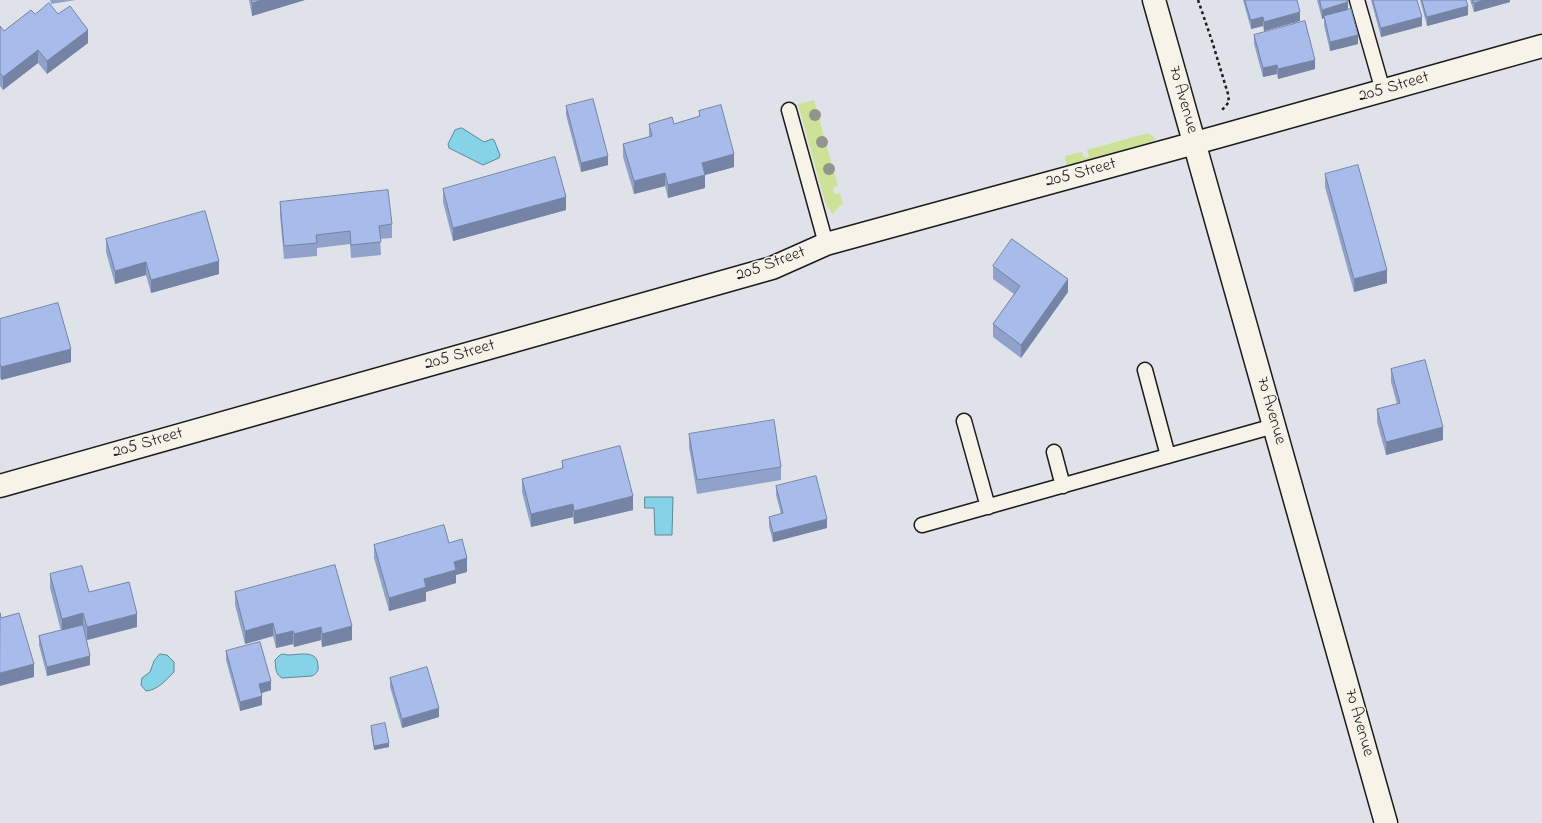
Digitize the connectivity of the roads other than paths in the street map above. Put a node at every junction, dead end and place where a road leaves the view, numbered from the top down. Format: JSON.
{"nodes":[{"id":1,"x":1154,"y":0,"type":"edge"},
{"id":2,"x":1357,"y":0,"type":"edge"},
{"id":3,"x":1542,"y":46,"type":"edge"},
{"id":4,"x":1383,"y":91,"type":"junction"},
{"id":5,"x":789,"y":110,"type":"dead end"},
{"id":6,"x":1195,"y":143,"type":"junction"},
{"id":7,"x":826,"y":244,"type":"junction"},
{"id":8,"x":1145,"y":370,"type":"dead end"},
{"id":9,"x":964,"y":421,"type":"dead end"},
{"id":10,"x":1274,"y":426,"type":"junction"},
{"id":11,"x":1054,"y":452,"type":"dead end"},
{"id":12,"x":1168,"y":456,"type":"junction"},
{"id":13,"x":0,"y":486,"type":"edge"},
{"id":14,"x":1063,"y":486,"type":"junction"},
{"id":15,"x":988,"y":507,"type":"junction"},
{"id":16,"x":922,"y":525,"type":"dead end"},
{"id":17,"x":1386,"y":823,"type":"edge"}],
"edges":[{"from":1,"to":6,"type":"street","name":"70 Avenue"},
{"from":2,"to":4,"type":"lane"},
{"from":3,"to":4,"type":"street","name":"205 Street"},
{"from":4,"to":6,"type":"street","name":"205 Street"},
{"from":5,"to":7,"type":"lane"},
{"from":6,"to":7,"type":"street","name":"205 Street"},
{"from":6,"to":10,"type":"street","name":"70 Avenue"},
{"from":7,"to":13,"type":"street","name":"205 Street"},
{"from":8,"to":12,"type":"lane"},
{"from":9,"to":15,"type":"lane"},
{"from":10,"to":12,"type":"lane"},
{"from":10,"to":17,"type":"street","name":"70 Avenue"},
{"from":11,"to":14,"type":"lane"},
{"from":12,"to":14,"type":"lane"},
{"from":14,"to":15,"type":"lane"},
{"from":15,"to":16,"type":"lane"}]}
